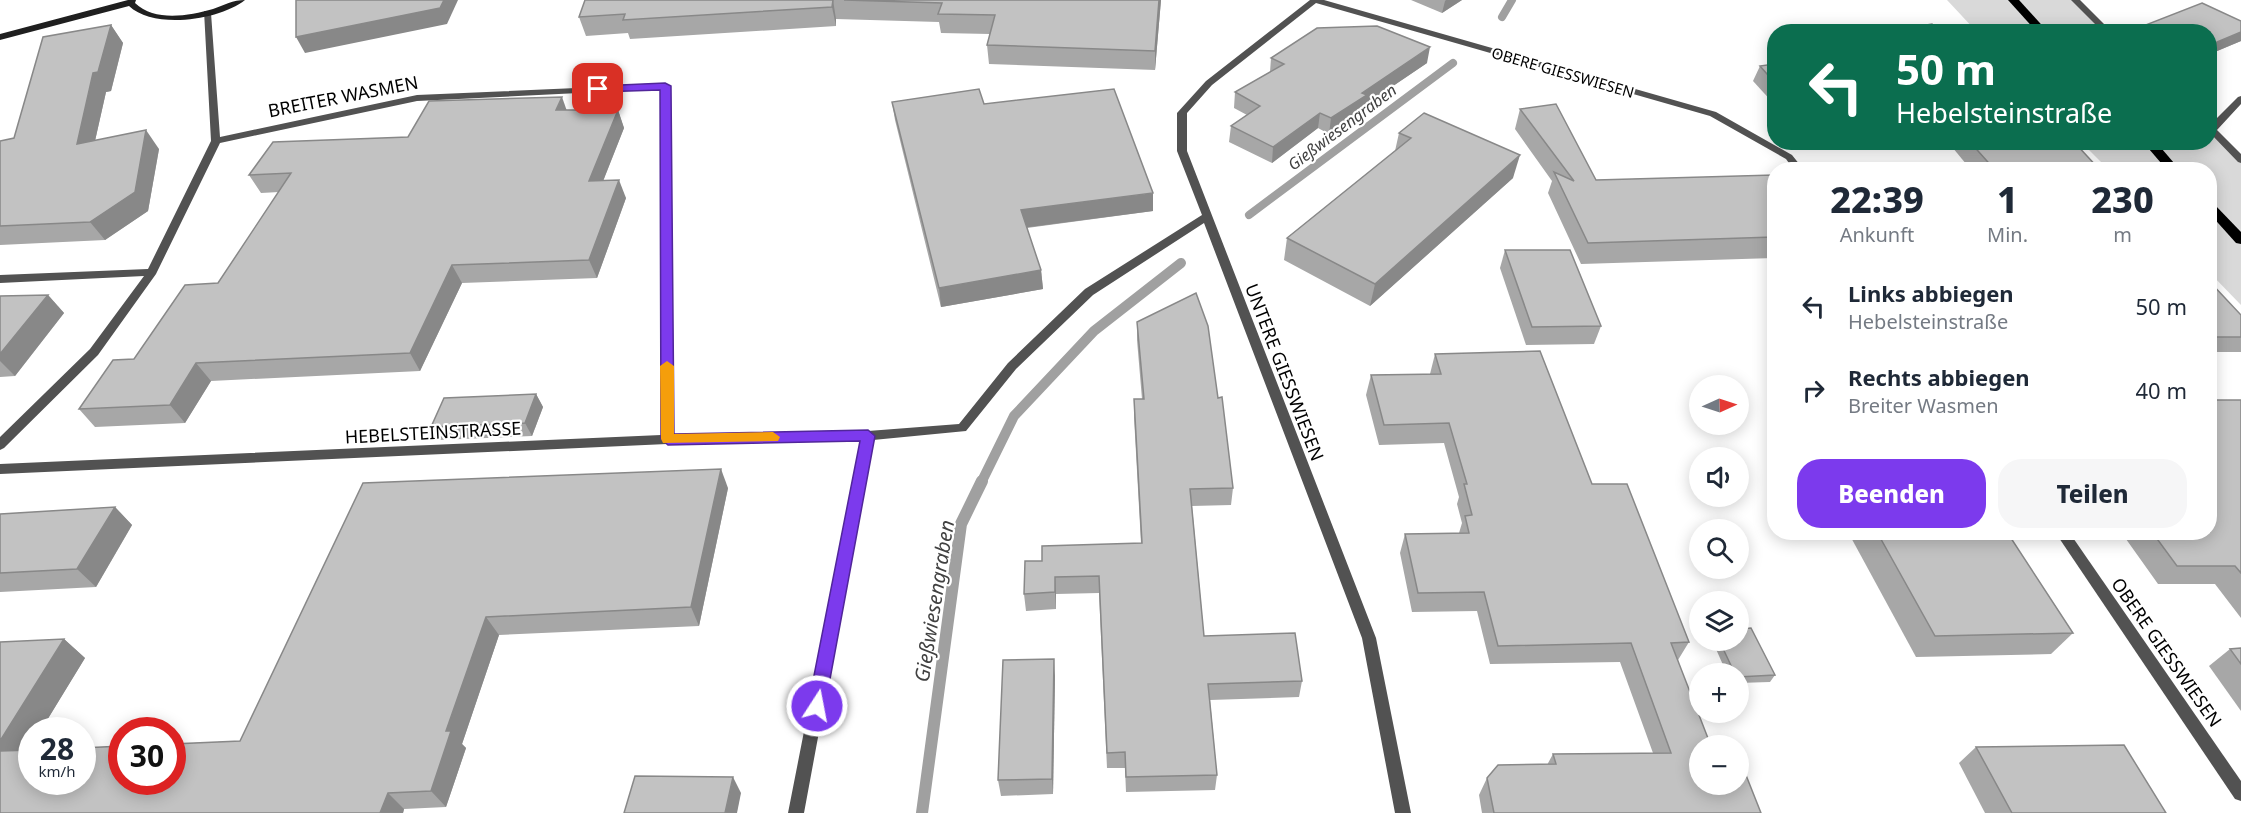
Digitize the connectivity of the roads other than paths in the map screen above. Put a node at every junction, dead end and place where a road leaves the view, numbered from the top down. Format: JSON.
{"nodes":[{"id":1,"x":241,"y":0,"type":"edge"},
{"id":2,"x":1315,"y":0,"type":"edge"},
{"id":3,"x":2013,"y":0,"type":"edge"},
{"id":4,"x":2075,"y":0,"type":"edge"},
{"id":5,"x":131,"y":1,"type":"edge"},
{"id":6,"x":207,"y":12,"type":"junction"},
{"id":7,"x":2036,"y":24,"type":"edge"},
{"id":8,"x":2100,"y":24,"type":"edge"},
{"id":9,"x":0,"y":37,"type":"edge"},
{"id":10,"x":2241,"y":99,"type":"edge"},
{"id":11,"x":2217,"y":122,"type":"edge"},
{"id":12,"x":2217,"y":136,"type":"edge"},
{"id":13,"x":216,"y":141,"type":"junction"},
{"id":14,"x":1767,"y":145,"type":"edge"},
{"id":15,"x":1777,"y":150,"type":"edge"},
{"id":16,"x":2156,"y":150,"type":"edge"},
{"id":17,"x":2241,"y":160,"type":"edge"},
{"id":18,"x":1793,"y":162,"type":"edge"},
{"id":19,"x":2167,"y":162,"type":"edge"},
{"id":20,"x":2217,"y":214,"type":"edge"},
{"id":21,"x":1206,"y":217,"type":"junction"},
{"id":22,"x":2241,"y":240,"type":"edge"},
{"id":23,"x":152,"y":272,"type":"junction"},
{"id":24,"x":0,"y":279,"type":"edge"},
{"id":25,"x":868,"y":436,"type":"junction"},
{"id":26,"x":668,"y":439,"type":"junction"},
{"id":27,"x":0,"y":445,"type":"edge"},
{"id":28,"x":0,"y":469,"type":"edge"},
{"id":29,"x":2066,"y":540,"type":"edge"},
{"id":30,"x":2241,"y":794,"type":"edge"},
{"id":31,"x":796,"y":813,"type":"edge"},
{"id":32,"x":1403,"y":813,"type":"edge"}],
"edges":[{"from":1,"to":6,"type":"main road"},
{"from":2,"to":14,"type":"street","name":"OBERE GIESSWIESEN"},
{"from":2,"to":21,"type":"street","name":"UNTERE GIESSWIESEN"},
{"from":3,"to":7,"type":"main road"},
{"from":4,"to":8,"type":"street"},
{"from":5,"to":6,"type":"main road"},
{"from":5,"to":9,"type":"main road"},
{"from":6,"to":13,"type":"street"},
{"from":10,"to":11,"type":"street"},
{"from":12,"to":17,"type":"street"},
{"from":13,"to":23,"type":"street"},
{"from":13,"to":26,"type":"street","name":"BREITER WASMEN"},
{"from":15,"to":18,"type":"street","name":"OBERE GIESSWIESEN"},
{"from":16,"to":19,"type":"main road"},
{"from":20,"to":22,"type":"main road"},
{"from":21,"to":25,"type":"street","name":"HEBELSTEINSTRASSE"},
{"from":21,"to":32,"type":"street","name":"UNTERE GIESSWIESEN"},
{"from":23,"to":24,"type":"street"},
{"from":23,"to":27,"type":"street"},
{"from":25,"to":26,"type":"street","name":"HEBELSTEINSTRASSE"},
{"from":25,"to":31,"type":"street"},
{"from":26,"to":28,"type":"street","name":"HEBELSTEINSTRASSE"},
{"from":29,"to":30,"type":"street","name":"OBERE GIESSWIESEN"}]}
